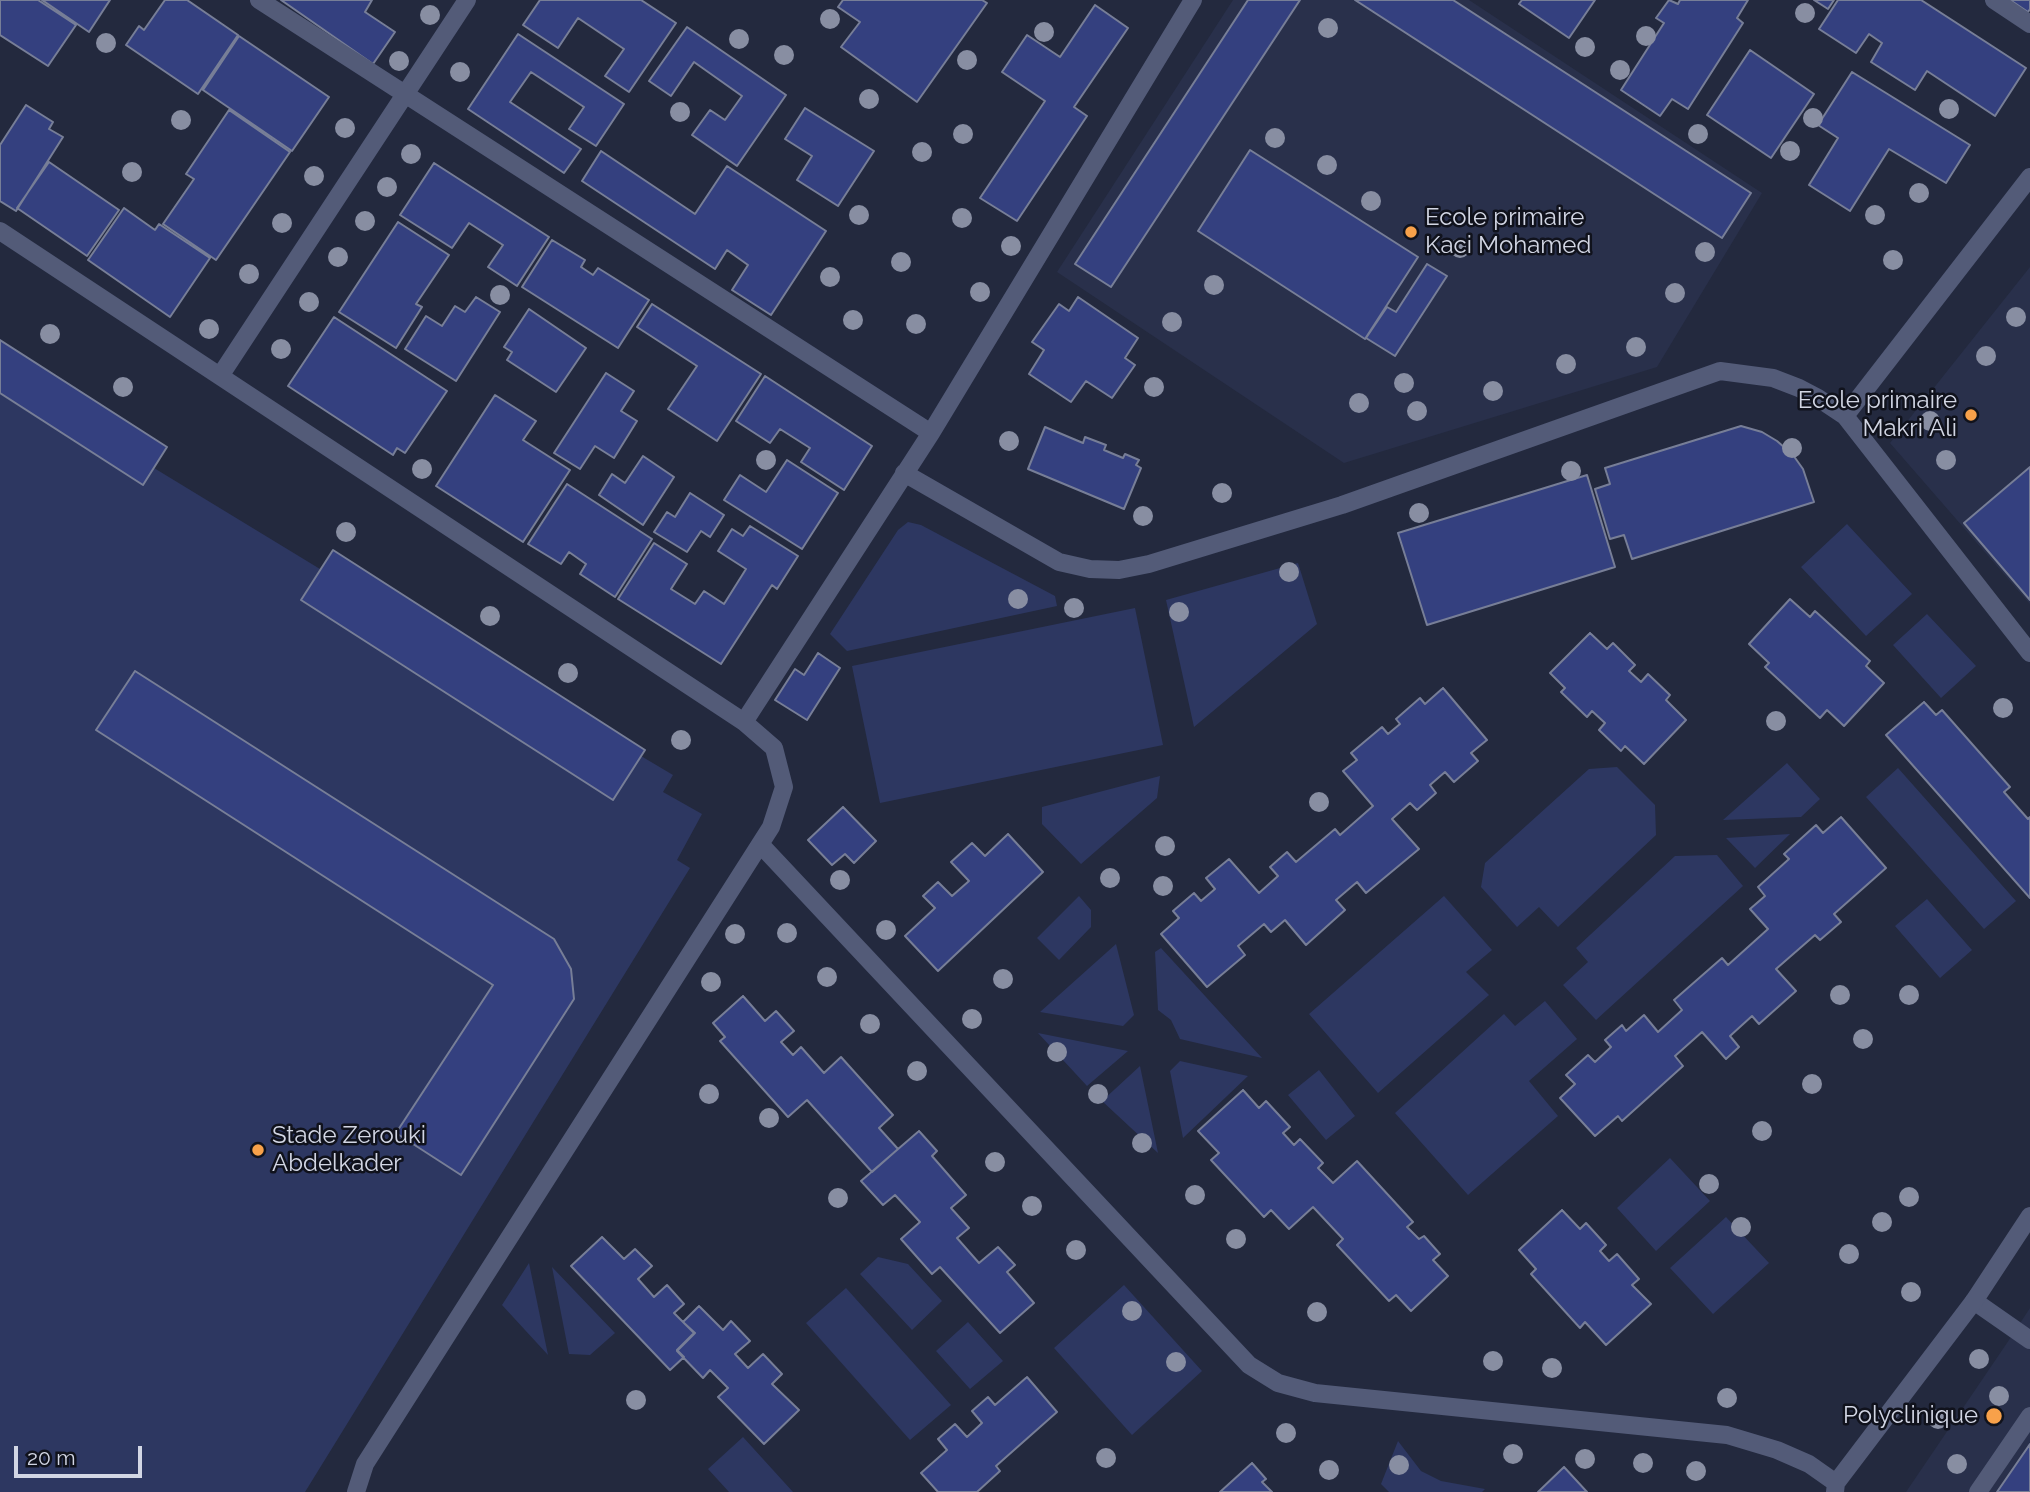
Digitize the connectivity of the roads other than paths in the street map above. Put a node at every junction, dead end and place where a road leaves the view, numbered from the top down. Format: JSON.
{"nodes":[{"id":1,"x":259,"y":0,"type":"edge"},
{"id":2,"x":467,"y":0,"type":"edge"},
{"id":3,"x":1193,"y":0,"type":"edge"},
{"id":4,"x":1994,"y":0,"type":"edge"},
{"id":5,"x":2030,"y":24,"type":"edge"},
{"id":6,"x":406,"y":94,"type":"junction"},
{"id":7,"x":2030,"y":177,"type":"edge"},
{"id":8,"x":0,"y":231,"type":"edge"},
{"id":9,"x":220,"y":376,"type":"junction"},
{"id":10,"x":1846,"y":416,"type":"junction"},
{"id":11,"x":931,"y":433,"type":"junction"},
{"id":12,"x":904,"y":473,"type":"junction"},
{"id":13,"x":2030,"y":653,"type":"edge"},
{"id":14,"x":744,"y":723,"type":"junction"},
{"id":15,"x":760,"y":844,"type":"junction"},
{"id":16,"x":2030,"y":1216,"type":"edge"},
{"id":17,"x":1974,"y":1301,"type":"junction"},
{"id":18,"x":2030,"y":1340,"type":"edge"},
{"id":19,"x":2030,"y":1416,"type":"edge"},
{"id":20,"x":1836,"y":1488,"type":"edge"},
{"id":21,"x":356,"y":1492,"type":"edge"},
{"id":22,"x":1978,"y":1492,"type":"edge"}],
"edges":[{"from":1,"to":6,"type":"street"},
{"from":2,"to":6,"type":"street"},
{"from":3,"to":11,"type":"street"},
{"from":4,"to":5,"type":"street"},
{"from":6,"to":9,"type":"street"},
{"from":6,"to":11,"type":"street"},
{"from":7,"to":10,"type":"street"},
{"from":8,"to":9,"type":"street"},
{"from":9,"to":14,"type":"street"},
{"from":10,"to":12,"type":"street"},
{"from":10,"to":13,"type":"street"},
{"from":11,"to":12,"type":"street"},
{"from":12,"to":14,"type":"street"},
{"from":14,"to":15,"type":"street"},
{"from":15,"to":20,"type":"street"},
{"from":15,"to":21,"type":"street"},
{"from":16,"to":17,"type":"street"},
{"from":17,"to":18,"type":"street"},
{"from":17,"to":20,"type":"street"},
{"from":19,"to":22,"type":"street"}]}
